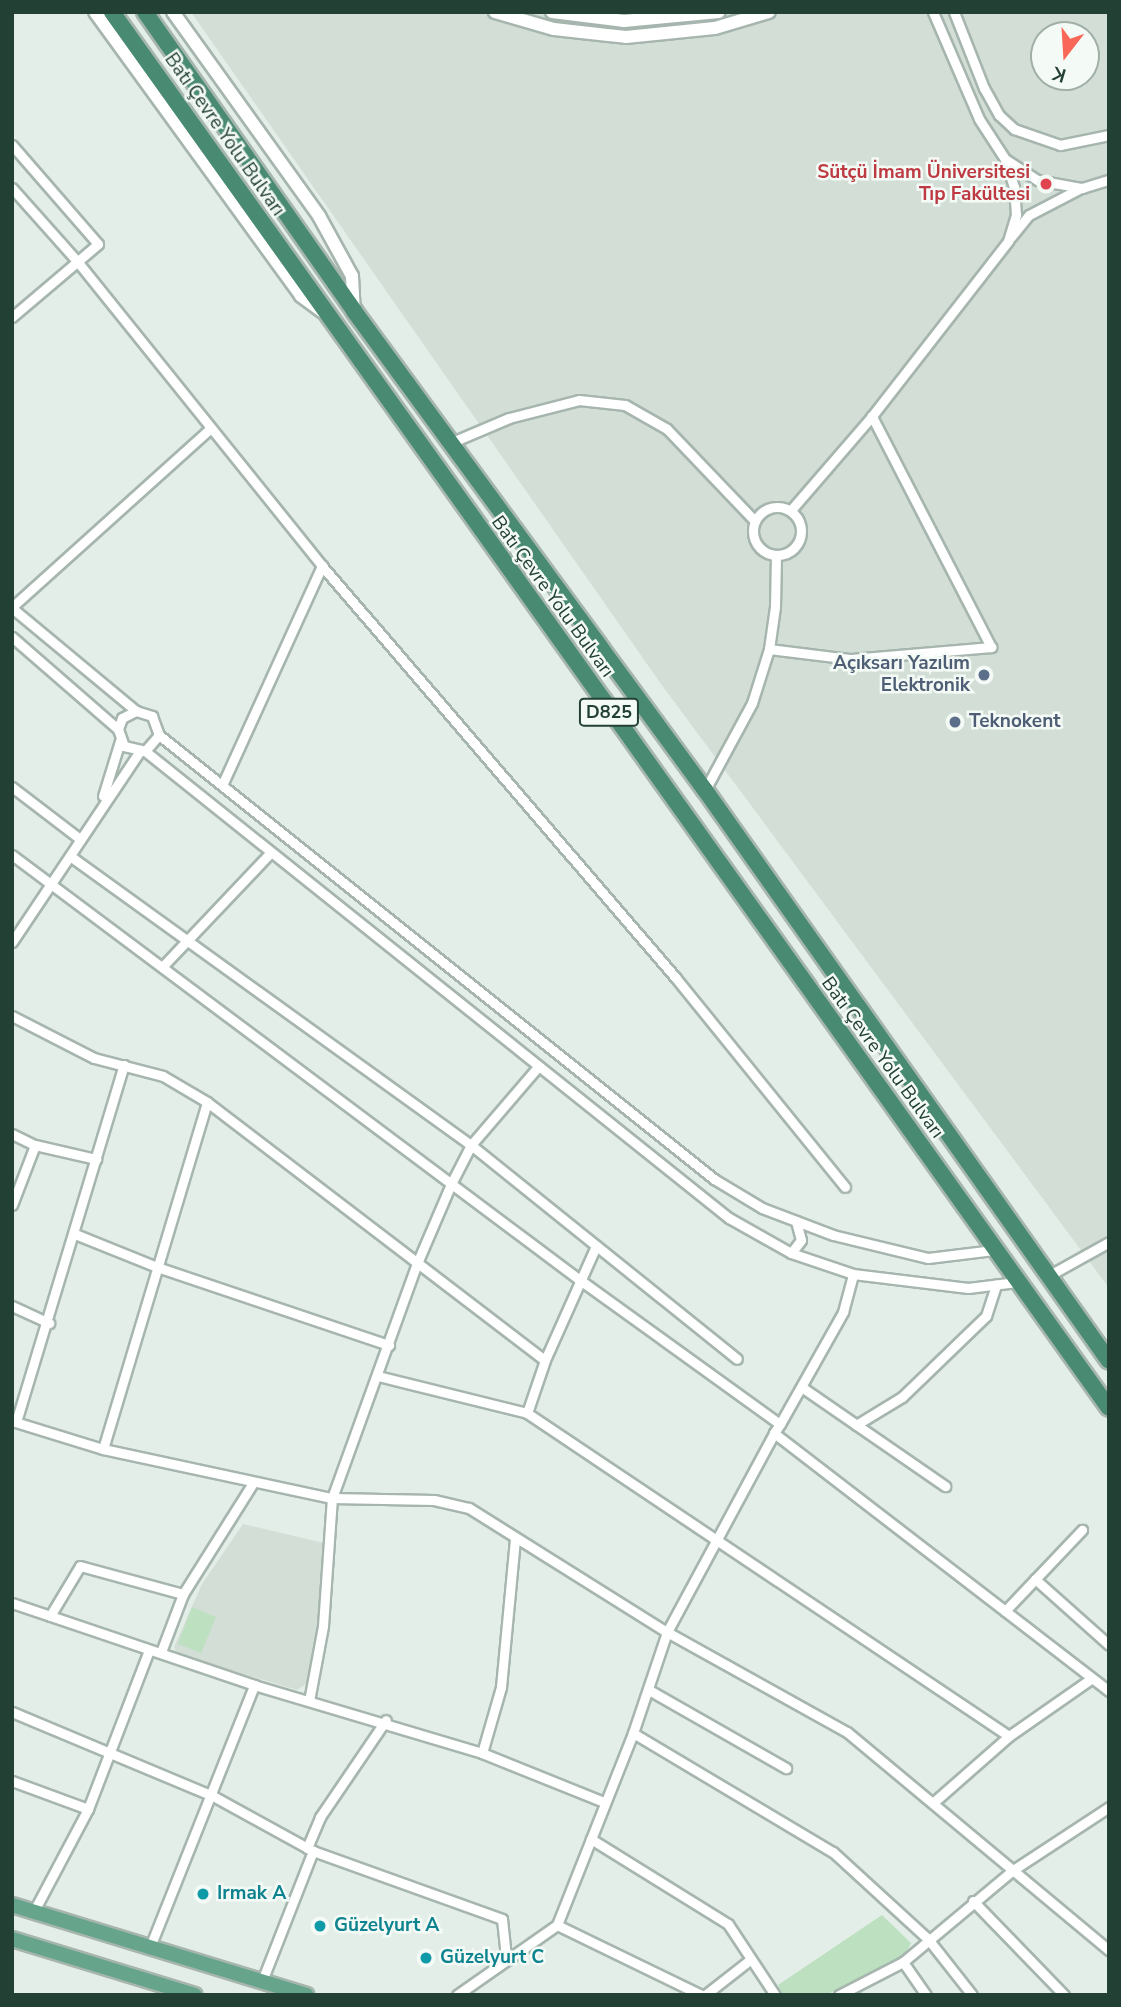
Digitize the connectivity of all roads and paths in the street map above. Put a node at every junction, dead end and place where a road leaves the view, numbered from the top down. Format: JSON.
{"nodes":[{"id":1,"x":95,"y":12,"type":"edge"},
{"id":2,"x":112,"y":12,"type":"edge"},
{"id":3,"x":145,"y":12,"type":"edge"},
{"id":4,"x":173,"y":12,"type":"edge"},
{"id":5,"x":495,"y":12,"type":"edge"},
{"id":6,"x":552,"y":12,"type":"edge"},
{"id":7,"x":719,"y":12,"type":"edge"},
{"id":8,"x":769,"y":12,"type":"edge"},
{"id":9,"x":933,"y":12,"type":"edge"},
{"id":10,"x":954,"y":12,"type":"edge"},
{"id":11,"x":1109,"y":135,"type":"edge"},
{"id":12,"x":12,"y":145,"type":"edge"},
{"id":13,"x":1004,"y":159,"type":"junction"},
{"id":14,"x":1109,"y":180,"type":"edge"},
{"id":15,"x":12,"y":188,"type":"edge"},
{"id":16,"x":1082,"y":188,"type":"junction"},
{"id":17,"x":1008,"y":242,"type":"junction"},
{"id":18,"x":77,"y":261,"type":"junction"},
{"id":19,"x":354,"y":311,"type":"junction"},
{"id":20,"x":323,"y":313,"type":"junction"},
{"id":21,"x":12,"y":317,"type":"edge"},
{"id":22,"x":872,"y":416,"type":"junction"},
{"id":23,"x":209,"y":429,"type":"junction"},
{"id":24,"x":450,"y":443,"type":"junction"},
{"id":25,"x":791,"y":510,"type":"junction"},
{"id":26,"x":755,"y":521,"type":"junction"},
{"id":27,"x":776,"y":555,"type":"junction"},
{"id":28,"x":322,"y":566,"type":"junction"},
{"id":29,"x":12,"y":607,"type":"edge"},
{"id":30,"x":12,"y":637,"type":"edge"},
{"id":31,"x":769,"y":649,"type":"junction"},
{"id":32,"x":136,"y":711,"type":"junction"},
{"id":33,"x":118,"y":729,"type":"junction"},
{"id":34,"x":159,"y":735,"type":"junction"},
{"id":35,"x":120,"y":741,"type":"junction"},
{"id":36,"x":142,"y":752,"type":"junction"},
{"id":37,"x":223,"y":783,"type":"junction"},
{"id":38,"x":12,"y":787,"type":"edge"},
{"id":39,"x":705,"y":790,"type":"junction"},
{"id":40,"x":100,"y":806,"type":"junction"},
{"id":41,"x":80,"y":839,"type":"junction"},
{"id":42,"x":271,"y":852,"type":"junction"},
{"id":43,"x":12,"y":855,"type":"edge"},
{"id":44,"x":70,"y":856,"type":"junction"},
{"id":45,"x":52,"y":884,"type":"junction"},
{"id":46,"x":187,"y":941,"type":"junction"},
{"id":47,"x":12,"y":942,"type":"edge"},
{"id":48,"x":162,"y":967,"type":"junction"},
{"id":49,"x":12,"y":1016,"type":"edge"},
{"id":50,"x":124,"y":1065,"type":"junction"},
{"id":51,"x":537,"y":1068,"type":"junction"},
{"id":52,"x":207,"y":1102,"type":"junction"},
{"id":53,"x":12,"y":1134,"type":"edge"},
{"id":54,"x":36,"y":1144,"type":"junction"},
{"id":55,"x":471,"y":1145,"type":"junction"},
{"id":56,"x":96,"y":1159,"type":"junction"},
{"id":57,"x":451,"y":1184,"type":"junction"},
{"id":58,"x":845,"y":1187,"type":"dead end"},
{"id":59,"x":12,"y":1205,"type":"edge"},
{"id":60,"x":796,"y":1221,"type":"junction"},
{"id":61,"x":75,"y":1234,"type":"junction"},
{"id":62,"x":1109,"y":1242,"type":"edge"},
{"id":63,"x":596,"y":1246,"type":"junction"},
{"id":64,"x":994,"y":1250,"type":"junction"},
{"id":65,"x":791,"y":1253,"type":"junction"},
{"id":66,"x":418,"y":1261,"type":"junction"},
{"id":67,"x":158,"y":1267,"type":"junction"},
{"id":68,"x":853,"y":1274,"type":"junction"},
{"id":69,"x":1048,"y":1276,"type":"junction"},
{"id":70,"x":580,"y":1280,"type":"junction"},
{"id":71,"x":1017,"y":1282,"type":"junction"},
{"id":72,"x":996,"y":1285,"type":"junction"},
{"id":73,"x":12,"y":1306,"type":"edge"},
{"id":74,"x":48,"y":1322,"type":"junction"},
{"id":75,"x":389,"y":1345,"type":"junction"},
{"id":76,"x":737,"y":1359,"type":"dead end"},
{"id":77,"x":545,"y":1360,"type":"junction"},
{"id":78,"x":1109,"y":1362,"type":"edge"},
{"id":79,"x":378,"y":1376,"type":"junction"},
{"id":80,"x":803,"y":1388,"type":"junction"},
{"id":81,"x":1109,"y":1408,"type":"edge"},
{"id":82,"x":527,"y":1413,"type":"junction"},
{"id":83,"x":14,"y":1422,"type":"edge"},
{"id":84,"x":780,"y":1424,"type":"junction"},
{"id":85,"x":856,"y":1425,"type":"junction"},
{"id":86,"x":774,"y":1433,"type":"junction"},
{"id":87,"x":103,"y":1449,"type":"junction"},
{"id":88,"x":253,"y":1482,"type":"junction"},
{"id":89,"x":945,"y":1486,"type":"dead end"},
{"id":90,"x":332,"y":1498,"type":"junction"},
{"id":91,"x":1082,"y":1530,"type":"dead end"},
{"id":92,"x":514,"y":1538,"type":"junction"},
{"id":93,"x":716,"y":1538,"type":"junction"},
{"id":94,"x":1035,"y":1579,"type":"junction"},
{"id":95,"x":183,"y":1594,"type":"junction"},
{"id":96,"x":12,"y":1603,"type":"edge"},
{"id":97,"x":1005,"y":1611,"type":"junction"},
{"id":98,"x":50,"y":1616,"type":"junction"},
{"id":99,"x":667,"y":1632,"type":"junction"},
{"id":100,"x":1109,"y":1644,"type":"edge"},
{"id":101,"x":149,"y":1650,"type":"junction"},
{"id":102,"x":161,"y":1652,"type":"junction"},
{"id":103,"x":1092,"y":1678,"type":"junction"},
{"id":104,"x":254,"y":1685,"type":"junction"},
{"id":105,"x":649,"y":1690,"type":"junction"},
{"id":106,"x":1109,"y":1691,"type":"edge"},
{"id":107,"x":309,"y":1701,"type":"junction"},
{"id":108,"x":13,"y":1715,"type":"edge"},
{"id":109,"x":386,"y":1720,"type":"junction"},
{"id":110,"x":634,"y":1733,"type":"junction"},
{"id":111,"x":1009,"y":1736,"type":"junction"},
{"id":112,"x":108,"y":1752,"type":"junction"},
{"id":113,"x":482,"y":1753,"type":"junction"},
{"id":114,"x":786,"y":1768,"type":"dead end"},
{"id":115,"x":12,"y":1781,"type":"edge"},
{"id":116,"x":213,"y":1796,"type":"junction"},
{"id":117,"x":935,"y":1801,"type":"junction"},
{"id":118,"x":604,"y":1802,"type":"junction"},
{"id":119,"x":88,"y":1809,"type":"junction"},
{"id":120,"x":1108,"y":1809,"type":"edge"},
{"id":121,"x":591,"y":1839,"type":"junction"},
{"id":122,"x":310,"y":1850,"type":"junction"},
{"id":123,"x":1013,"y":1870,"type":"junction"},
{"id":124,"x":973,"y":1901,"type":"junction"},
{"id":125,"x":12,"y":1905,"type":"edge"},
{"id":126,"x":34,"y":1911,"type":"junction"},
{"id":127,"x":557,"y":1925,"type":"junction"},
{"id":128,"x":12,"y":1939,"type":"edge"},
{"id":129,"x":928,"y":1939,"type":"junction"},
{"id":130,"x":150,"y":1947,"type":"junction"},
{"id":131,"x":1109,"y":1951,"type":"edge"},
{"id":132,"x":506,"y":1958,"type":"junction"},
{"id":133,"x":751,"y":1959,"type":"junction"},
{"id":134,"x":904,"y":1962,"type":"junction"},
{"id":135,"x":262,"y":1981,"type":"junction"},
{"id":136,"x":176,"y":1992,"type":"edge"},
{"id":137,"x":195,"y":1995,"type":"edge"},
{"id":138,"x":307,"y":1995,"type":"edge"},
{"id":139,"x":457,"y":1995,"type":"edge"},
{"id":140,"x":703,"y":1995,"type":"edge"},
{"id":141,"x":775,"y":1995,"type":"edge"},
{"id":142,"x":839,"y":1995,"type":"edge"},
{"id":143,"x":926,"y":1995,"type":"edge"},
{"id":144,"x":972,"y":1995,"type":"edge"},
{"id":145,"x":1064,"y":1995,"type":"edge"}],
"edges":[{"from":1,"to":20,"type":"street"},
{"from":2,"to":20,"type":"highway","name":"Batı Çevre Yolu Bulvarı","number":"D825"},
{"from":3,"to":19,"type":"highway","name":"Batı Çevre Yolu Bulvarı","number":"D825"},
{"from":4,"to":19,"type":"street"},
{"from":5,"to":8,"type":"street"},
{"from":6,"to":7,"type":"street"},
{"from":9,"to":13,"type":"street"},
{"from":10,"to":11,"type":"street"},
{"from":12,"to":18,"type":"street"},
{"from":13,"to":16,"type":"street"},
{"from":13,"to":17,"type":"street"},
{"from":14,"to":16,"type":"street"},
{"from":15,"to":18,"type":"street"},
{"from":16,"to":17,"type":"street"},
{"from":17,"to":22,"type":"street"},
{"from":18,"to":21,"type":"street"},
{"from":18,"to":23,"type":"street"},
{"from":19,"to":24,"type":"highway","name":"Batı Çevre Yolu Bulvarı","number":"D825"},
{"from":20,"to":64,"type":"highway","name":"Batı Çevre Yolu Bulvarı","number":"D825"},
{"from":22,"to":25,"type":"street"},
{"from":22,"to":31,"type":"street"},
{"from":23,"to":28,"type":"street"},
{"from":23,"to":29,"type":"street"},
{"from":24,"to":26,"type":"street"},
{"from":24,"to":39,"type":"highway","name":"Batı Çevre Yolu Bulvarı","number":"D825"},
{"from":25,"to":26,"type":"street"},
{"from":25,"to":27,"type":"street"},
{"from":26,"to":27,"type":"street"},
{"from":27,"to":31,"type":"street"},
{"from":28,"to":37,"type":"street"},
{"from":28,"to":58,"type":"street"},
{"from":29,"to":32,"type":"street"},
{"from":30,"to":33,"type":"street"},
{"from":31,"to":39,"type":"street"},
{"from":32,"to":33,"type":"street"},
{"from":32,"to":34,"type":"street"},
{"from":33,"to":35,"type":"street"},
{"from":34,"to":36,"type":"street"},
{"from":34,"to":37,"type":"street"},
{"from":35,"to":36,"type":"street"},
{"from":35,"to":40,"type":"street"},
{"from":36,"to":40,"type":"street"},
{"from":36,"to":42,"type":"street"},
{"from":37,"to":60,"type":"street"},
{"from":38,"to":41,"type":"street"},
{"from":39,"to":69,"type":"highway","name":"Batı Çevre Yolu Bulvarı","number":"D825"},
{"from":40,"to":41,"type":"street"},
{"from":41,"to":44,"type":"street"},
{"from":42,"to":46,"type":"street"},
{"from":42,"to":51,"type":"street"},
{"from":43,"to":45,"type":"street"},
{"from":44,"to":45,"type":"street"},
{"from":44,"to":46,"type":"street"},
{"from":45,"to":47,"type":"street"},
{"from":45,"to":48,"type":"street"},
{"from":46,"to":48,"type":"street"},
{"from":46,"to":55,"type":"street"},
{"from":48,"to":57,"type":"street"},
{"from":49,"to":50,"type":"street"},
{"from":50,"to":52,"type":"street"},
{"from":50,"to":56,"type":"street"},
{"from":51,"to":55,"type":"street"},
{"from":51,"to":65,"type":"street"},
{"from":52,"to":66,"type":"street"},
{"from":52,"to":67,"type":"street"},
{"from":53,"to":54,"type":"street"},
{"from":54,"to":56,"type":"street"},
{"from":54,"to":59,"type":"street"},
{"from":55,"to":57,"type":"street"},
{"from":55,"to":63,"type":"street"},
{"from":56,"to":61,"type":"street"},
{"from":57,"to":66,"type":"street"},
{"from":57,"to":70,"type":"street"},
{"from":60,"to":64,"type":"street"},
{"from":60,"to":65,"type":"street"},
{"from":61,"to":67,"type":"street"},
{"from":61,"to":74,"type":"street"},
{"from":62,"to":69,"type":"street"},
{"from":63,"to":70,"type":"street"},
{"from":63,"to":76,"type":"street"},
{"from":64,"to":71,"type":"highway","name":"Batı Çevre Yolu Bulvarı","number":"D825"},
{"from":65,"to":68,"type":"street"},
{"from":66,"to":75,"type":"street"},
{"from":66,"to":77,"type":"street"},
{"from":67,"to":75,"type":"street"},
{"from":67,"to":87,"type":"street"},
{"from":68,"to":72,"type":"street"},
{"from":68,"to":80,"type":"street"},
{"from":69,"to":78,"type":"highway","name":"Batı Çevre Yolu Bulvarı","number":"D825"},
{"from":70,"to":77,"type":"street"},
{"from":70,"to":84,"type":"street"},
{"from":71,"to":72,"type":"street"},
{"from":71,"to":81,"type":"highway","name":"Batı Çevre Yolu Bulvarı","number":"D825"},
{"from":72,"to":85,"type":"street"},
{"from":73,"to":74,"type":"street"},
{"from":74,"to":83,"type":"street"},
{"from":75,"to":79,"type":"street"},
{"from":77,"to":82,"type":"street"},
{"from":79,"to":82,"type":"street"},
{"from":79,"to":90,"type":"street"},
{"from":80,"to":84,"type":"street"},
{"from":80,"to":85,"type":"street"},
{"from":82,"to":93,"type":"street"},
{"from":83,"to":87,"type":"street"},
{"from":84,"to":86,"type":"street"},
{"from":85,"to":89,"type":"street"},
{"from":86,"to":93,"type":"street"},
{"from":86,"to":97,"type":"street"},
{"from":87,"to":88,"type":"street"},
{"from":88,"to":90,"type":"street"},
{"from":88,"to":95,"type":"street"},
{"from":90,"to":92,"type":"street"},
{"from":90,"to":107,"type":"street"},
{"from":91,"to":94,"type":"street"},
{"from":92,"to":99,"type":"street"},
{"from":92,"to":113,"type":"street"},
{"from":93,"to":99,"type":"street"},
{"from":93,"to":111,"type":"street"},
{"from":94,"to":97,"type":"street"},
{"from":94,"to":100,"type":"street"},
{"from":95,"to":98,"type":"street"},
{"from":95,"to":102,"type":"street"},
{"from":96,"to":98,"type":"street"},
{"from":97,"to":103,"type":"street"},
{"from":98,"to":101,"type":"street"},
{"from":99,"to":105,"type":"street"},
{"from":99,"to":117,"type":"street"},
{"from":101,"to":102,"type":"street"},
{"from":101,"to":112,"type":"street"},
{"from":102,"to":104,"type":"street"},
{"from":103,"to":106,"type":"street"},
{"from":103,"to":111,"type":"street"},
{"from":104,"to":107,"type":"street"},
{"from":104,"to":116,"type":"street"},
{"from":105,"to":110,"type":"street"},
{"from":105,"to":114,"type":"street"},
{"from":107,"to":109,"type":"street"},
{"from":108,"to":112,"type":"street"},
{"from":109,"to":113,"type":"street"},
{"from":109,"to":122,"type":"street"},
{"from":110,"to":118,"type":"street"},
{"from":110,"to":129,"type":"street"},
{"from":111,"to":117,"type":"street"},
{"from":112,"to":116,"type":"street"},
{"from":112,"to":119,"type":"street"},
{"from":113,"to":118,"type":"street"},
{"from":115,"to":119,"type":"street"},
{"from":116,"to":122,"type":"street"},
{"from":116,"to":130,"type":"street"},
{"from":117,"to":123,"type":"street"},
{"from":118,"to":121,"type":"street"},
{"from":119,"to":126,"type":"street"},
{"from":120,"to":123,"type":"street"},
{"from":121,"to":127,"type":"street"},
{"from":121,"to":133,"type":"street"},
{"from":122,"to":132,"type":"street"},
{"from":122,"to":135,"type":"street"},
{"from":123,"to":124,"type":"street"},
{"from":123,"to":131,"type":"street"},
{"from":124,"to":129,"type":"street"},
{"from":124,"to":145,"type":"street"},
{"from":125,"to":126,"type":"main road"},
{"from":126,"to":130,"type":"main road"},
{"from":127,"to":132,"type":"street"},
{"from":127,"to":140,"type":"street"},
{"from":128,"to":136,"type":"main road"},
{"from":129,"to":134,"type":"street"},
{"from":129,"to":144,"type":"street"},
{"from":130,"to":135,"type":"main road"},
{"from":132,"to":139,"type":"street"},
{"from":133,"to":140,"type":"street"},
{"from":133,"to":141,"type":"street"},
{"from":134,"to":142,"type":"street"},
{"from":134,"to":143,"type":"street"},
{"from":135,"to":138,"type":"main road"},
{"from":136,"to":137,"type":"main road"}]}
